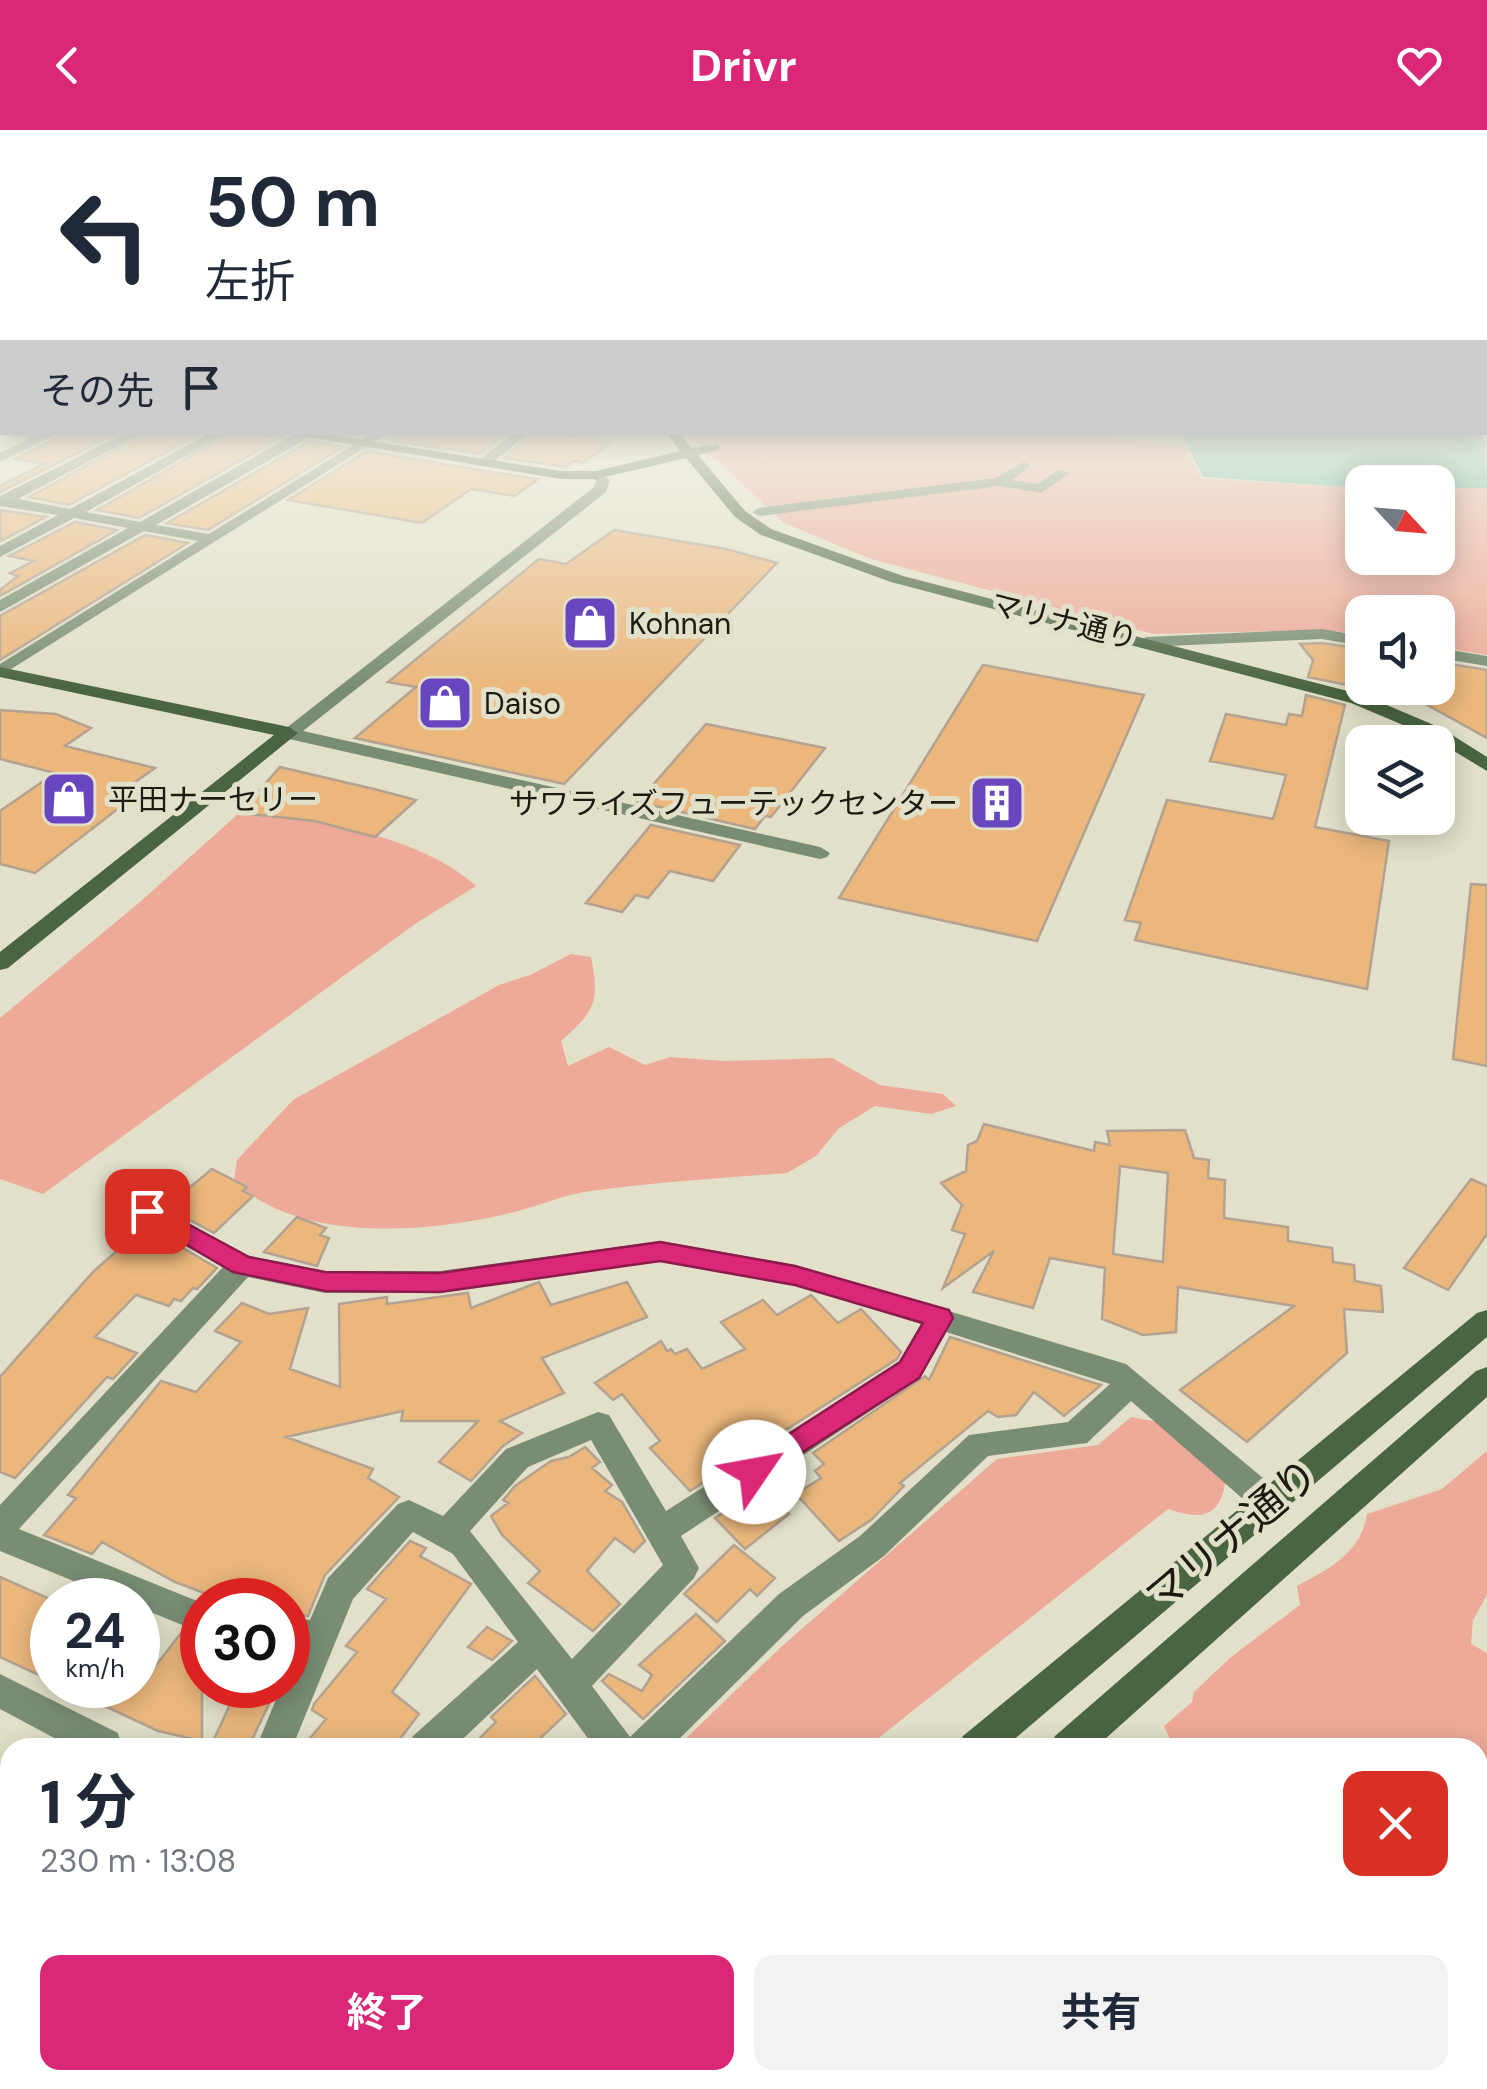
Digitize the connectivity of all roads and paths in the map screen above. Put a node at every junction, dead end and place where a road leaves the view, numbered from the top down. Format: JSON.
{"nodes":[{"id":1,"x":25,"y":505,"type":"edge"},
{"id":2,"x":88,"y":505,"type":"edge"},
{"id":3,"x":177,"y":505,"type":"edge"},
{"id":4,"x":266,"y":505,"type":"edge"},
{"id":5,"x":580,"y":505,"type":"edge"},
{"id":6,"x":713,"y":505,"type":"edge"},
{"id":7,"x":731,"y":505,"type":"edge"},
{"id":8,"x":812,"y":505,"type":"edge"},
{"id":9,"x":759,"y":512,"type":"dead end"},
{"id":10,"x":72,"y":514,"type":"junction"},
{"id":11,"x":139,"y":526,"type":"junction"},
{"id":12,"x":210,"y":539,"type":"junction"},
{"id":13,"x":0,"y":552,"type":"edge"},
{"id":14,"x":0,"y":606,"type":"edge"},
{"id":15,"x":1345,"y":638,"type":"edge"},
{"id":16,"x":1146,"y":642,"type":"junction"},
{"id":17,"x":1455,"y":656,"type":"edge"},
{"id":18,"x":1487,"y":661,"type":"edge"},
{"id":19,"x":0,"y":672,"type":"edge"},
{"id":20,"x":1388,"y":725,"type":"edge"},
{"id":21,"x":289,"y":734,"type":"junction"},
{"id":22,"x":1455,"y":761,"type":"edge"},
{"id":23,"x":1487,"y":765,"type":"edge"},
{"id":24,"x":1487,"y":782,"type":"edge"},
{"id":25,"x":820,"y":854,"type":"dead end"},
{"id":26,"x":0,"y":962,"type":"edge"},
{"id":27,"x":147,"y":1211,"type":"dead end"},
{"id":28,"x":242,"y":1265,"type":"junction"},
{"id":29,"x":940,"y":1318,"type":"junction"},
{"id":30,"x":1487,"y":1322,"type":"edge"},
{"id":31,"x":1487,"y":1379,"type":"edge"},
{"id":32,"x":1130,"y":1383,"type":"junction"},
{"id":33,"x":1270,"y":1502,"type":"junction"},
{"id":34,"x":0,"y":1527,"type":"edge"},
{"id":35,"x":661,"y":1532,"type":"junction"},
{"id":36,"x":447,"y":1534,"type":"junction"},
{"id":37,"x":0,"y":1536,"type":"edge"},
{"id":38,"x":180,"y":1609,"type":"edge"},
{"id":39,"x":310,"y":1626,"type":"edge"},
{"id":40,"x":539,"y":1645,"type":"junction"},
{"id":41,"x":569,"y":1686,"type":"junction"},
{"id":42,"x":0,"y":1691,"type":"edge"},
{"id":43,"x":284,"y":1708,"type":"edge"},
{"id":44,"x":92,"y":1738,"type":"edge"},
{"id":45,"x":277,"y":1738,"type":"edge"},
{"id":46,"x":437,"y":1738,"type":"edge"},
{"id":47,"x":609,"y":1738,"type":"edge"},
{"id":48,"x":654,"y":1738,"type":"edge"},
{"id":49,"x":988,"y":1738,"type":"edge"},
{"id":50,"x":1079,"y":1738,"type":"edge"}],
"edges":[{"from":1,"to":10,"type":"street"},
{"from":2,"to":10,"type":"street"},
{"from":3,"to":11,"type":"street"},
{"from":4,"to":12,"type":"street"},
{"from":5,"to":21,"type":"street"},
{"from":6,"to":20,"type":"street","name":"マリナ通り"},
{"from":7,"to":16,"type":"street","name":"マリナ通り"},
{"from":8,"to":9,"type":"street"},
{"from":10,"to":11,"type":"street"},
{"from":10,"to":13,"type":"street"},
{"from":11,"to":12,"type":"street"},
{"from":11,"to":14,"type":"street"},
{"from":12,"to":19,"type":"street"},
{"from":15,"to":16,"type":"street"},
{"from":16,"to":23,"type":"street","name":"マリナ通り"},
{"from":17,"to":18,"type":"street"},
{"from":19,"to":21,"type":"street"},
{"from":21,"to":25,"type":"street"},
{"from":21,"to":26,"type":"street"},
{"from":22,"to":24,"type":"street"},
{"from":27,"to":28,"type":"street"},
{"from":28,"to":29,"type":"street"},
{"from":28,"to":34,"type":"street"},
{"from":29,"to":32,"type":"street"},
{"from":29,"to":35,"type":"street"},
{"from":30,"to":33,"type":"street","name":"マリナ通り"},
{"from":31,"to":50,"type":"street","name":"マリナ通り"},
{"from":32,"to":33,"type":"street"},
{"from":32,"to":48,"type":"street"},
{"from":33,"to":49,"type":"street","name":"マリナ通り"},
{"from":35,"to":36,"type":"street"},
{"from":35,"to":41,"type":"street"},
{"from":36,"to":39,"type":"street"},
{"from":36,"to":40,"type":"street"},
{"from":37,"to":38,"type":"street"},
{"from":40,"to":41,"type":"street"},
{"from":40,"to":46,"type":"street"},
{"from":41,"to":47,"type":"street"},
{"from":42,"to":44,"type":"street"},
{"from":43,"to":45,"type":"street"}]}
